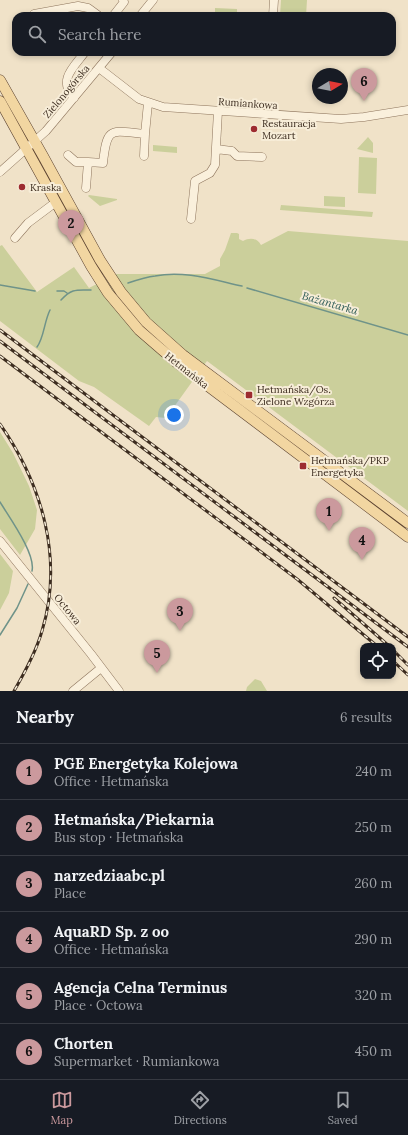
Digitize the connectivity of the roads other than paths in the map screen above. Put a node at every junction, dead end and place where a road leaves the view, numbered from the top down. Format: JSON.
{"nodes":[{"id":1,"x":123,"y":0,"type":"edge"},
{"id":2,"x":153,"y":0,"type":"edge"},
{"id":3,"x":274,"y":0,"type":"edge"},
{"id":4,"x":45,"y":12,"type":"edge"},
{"id":5,"x":94,"y":12,"type":"edge"},
{"id":6,"x":116,"y":12,"type":"edge"},
{"id":7,"x":143,"y":12,"type":"edge"},
{"id":8,"x":273,"y":12,"type":"edge"},
{"id":9,"x":82,"y":56,"type":"edge"},
{"id":10,"x":109,"y":56,"type":"edge"},
{"id":11,"x":99,"y":68,"type":"junction"},
{"id":12,"x":0,"y":80,"type":"edge"},
{"id":13,"x":74,"y":98,"type":"junction"},
{"id":14,"x":0,"y":101,"type":"edge"},
{"id":15,"x":148,"y":103,"type":"junction"},
{"id":16,"x":408,"y":110,"type":"edge"},
{"id":17,"x":218,"y":111,"type":"junction"},
{"id":18,"x":145,"y":134,"type":"junction"},
{"id":19,"x":35,"y":142,"type":"junction"},
{"id":20,"x":27,"y":149,"type":"junction"},
{"id":21,"x":216,"y":149,"type":"junction"},
{"id":22,"x":68,"y":155,"type":"dead end"},
{"id":23,"x":144,"y":156,"type":"dead end"},
{"id":24,"x":262,"y":157,"type":"dead end"},
{"id":25,"x":88,"y":162,"type":"junction"},
{"id":26,"x":0,"y":172,"type":"edge"},
{"id":27,"x":86,"y":188,"type":"dead end"},
{"id":28,"x":56,"y":202,"type":"junction"},
{"id":29,"x":191,"y":219,"type":"dead end"},
{"id":30,"x":15,"y":238,"type":"dead end"},
{"id":31,"x":100,"y":260,"type":"junction"},
{"id":32,"x":91,"y":266,"type":"junction"},
{"id":33,"x":381,"y":502,"type":"junction"},
{"id":34,"x":374,"y":511,"type":"junction"},
{"id":35,"x":408,"y":523,"type":"edge"},
{"id":36,"x":408,"y":536,"type":"edge"},
{"id":37,"x":0,"y":541,"type":"edge"},
{"id":38,"x":101,"y":668,"type":"junction"},
{"id":39,"x":73,"y":691,"type":"edge"},
{"id":40,"x":119,"y":691,"type":"edge"}],
"edges":[{"from":1,"to":6,"type":"street"},
{"from":2,"to":7,"type":"street"},
{"from":3,"to":8,"type":"street"},
{"from":4,"to":5,"type":"street"},
{"from":9,"to":13,"type":"street"},
{"from":10,"to":11,"type":"street","name":"Zielonogórska"},
{"from":11,"to":13,"type":"street","name":"Zielonogórska"},
{"from":11,"to":15,"type":"street","name":"Rumiankowa"},
{"from":12,"to":19,"type":"main road","name":"Hetmańska"},
{"from":13,"to":19,"type":"street","name":"Zielonogórska"},
{"from":14,"to":20,"type":"main road","name":"Hetmańska"},
{"from":15,"to":17,"type":"street","name":"Rumiankowa"},
{"from":15,"to":18,"type":"street"},
{"from":16,"to":17,"type":"street","name":"Rumiankowa"},
{"from":17,"to":21,"type":"street"},
{"from":18,"to":23,"type":"street"},
{"from":18,"to":25,"type":"street"},
{"from":19,"to":20,"type":"street","name":"Zielonogórska"},
{"from":19,"to":31,"type":"main road","name":"Hetmańska"},
{"from":20,"to":26,"type":"street"},
{"from":20,"to":28,"type":"main road","name":"Hetmańska"},
{"from":21,"to":24,"type":"street"},
{"from":21,"to":29,"type":"street"},
{"from":22,"to":25,"type":"street"},
{"from":25,"to":27,"type":"street"},
{"from":28,"to":30,"type":"street"},
{"from":28,"to":32,"type":"main road","name":"Hetmańska"},
{"from":31,"to":32,"type":"main road"},
{"from":31,"to":33,"type":"main road","name":"Hetmańska"},
{"from":32,"to":34,"type":"main road","name":"Hetmańska"},
{"from":33,"to":34,"type":"main road"},
{"from":33,"to":35,"type":"main road","name":"Hetmańska"},
{"from":34,"to":36,"type":"main road","name":"Hetmańska"},
{"from":37,"to":38,"type":"street","name":"Octowa"},
{"from":38,"to":39,"type":"street"},
{"from":38,"to":40,"type":"street","name":"Octowa"}]}
